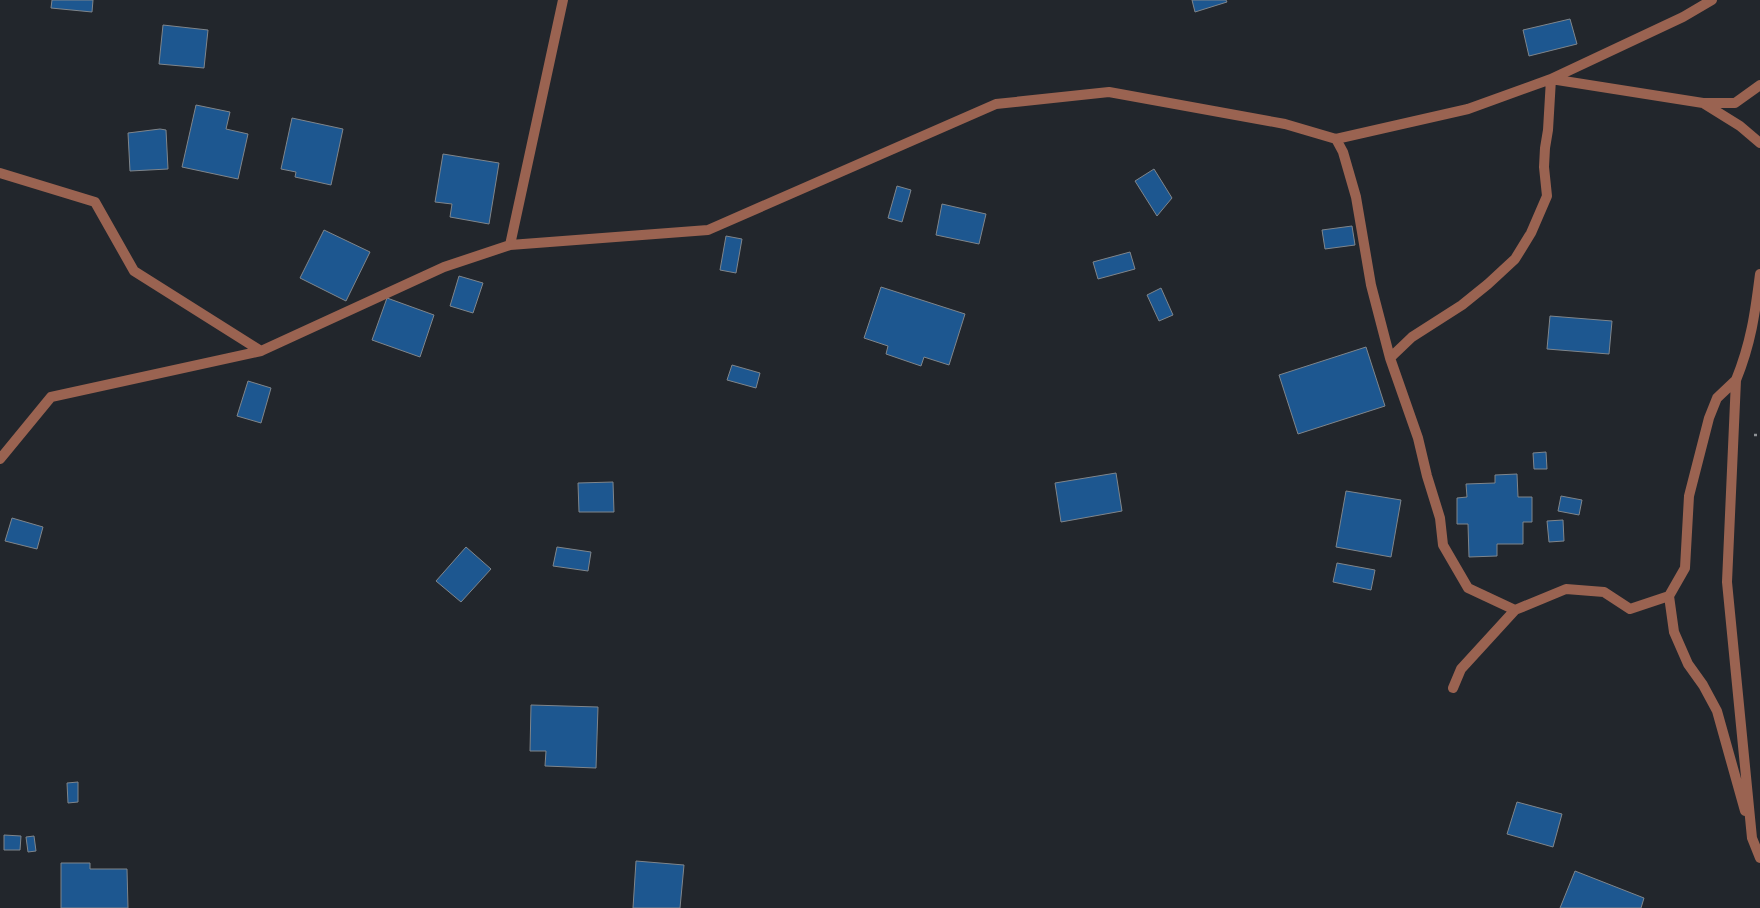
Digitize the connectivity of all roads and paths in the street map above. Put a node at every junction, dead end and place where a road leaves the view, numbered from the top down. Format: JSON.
{"nodes":[{"id":1,"x":563,"y":0,"type":"edge"},
{"id":2,"x":1712,"y":0,"type":"edge"},
{"id":3,"x":1551,"y":79,"type":"junction"},
{"id":4,"x":1760,"y":85,"type":"edge"},
{"id":5,"x":1703,"y":103,"type":"junction"},
{"id":6,"x":1336,"y":139,"type":"junction"},
{"id":7,"x":1760,"y":143,"type":"edge"},
{"id":8,"x":0,"y":173,"type":"edge"},
{"id":9,"x":510,"y":245,"type":"junction"},
{"id":10,"x":1760,"y":274,"type":"edge"},
{"id":11,"x":261,"y":351,"type":"junction"},
{"id":12,"x":1390,"y":358,"type":"junction"},
{"id":13,"x":1736,"y":380,"type":"junction"},
{"id":14,"x":0,"y":459,"type":"edge"},
{"id":15,"x":1669,"y":596,"type":"junction"},
{"id":16,"x":1515,"y":610,"type":"junction"},
{"id":17,"x":1453,"y":688,"type":"dead end"},
{"id":18,"x":1752,"y":838,"type":"junction"},
{"id":19,"x":1760,"y":858,"type":"edge"}],
"edges":[{"from":1,"to":9,"type":"street"},
{"from":2,"to":3,"type":"street"},
{"from":3,"to":5,"type":"street"},
{"from":3,"to":6,"type":"street"},
{"from":3,"to":12,"type":"street"},
{"from":4,"to":5,"type":"street"},
{"from":5,"to":7,"type":"street"},
{"from":6,"to":9,"type":"street"},
{"from":6,"to":12,"type":"street"},
{"from":8,"to":11,"type":"street"},
{"from":9,"to":11,"type":"street"},
{"from":10,"to":13,"type":"street"},
{"from":11,"to":14,"type":"street"},
{"from":12,"to":16,"type":"street"},
{"from":13,"to":15,"type":"street"},
{"from":13,"to":18,"type":"street"},
{"from":15,"to":16,"type":"street"},
{"from":15,"to":18,"type":"street"},
{"from":16,"to":17,"type":"street"},
{"from":18,"to":19,"type":"street"}]}
